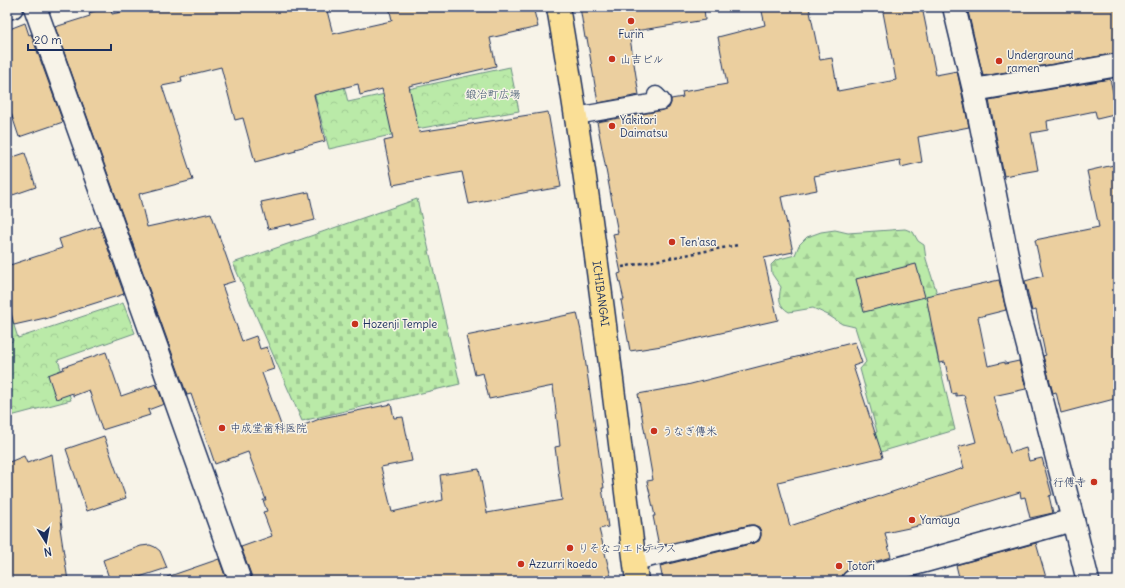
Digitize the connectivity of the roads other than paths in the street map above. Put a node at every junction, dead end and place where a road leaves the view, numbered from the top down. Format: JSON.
{"nodes":[{"id":1,"x":12,"y":7,"type":"edge"},
{"id":2,"x":35,"y":7,"type":"edge"},
{"id":3,"x":558,"y":7,"type":"edge"},
{"id":4,"x":954,"y":7,"type":"edge"},
{"id":5,"x":7,"y":8,"type":"edge"},
{"id":6,"x":1118,"y":65,"type":"edge"},
{"id":7,"x":974,"y":90,"type":"junction"},
{"id":8,"x":656,"y":95,"type":"dead end"},
{"id":9,"x":576,"y":116,"type":"junction"},
{"id":10,"x":1073,"y":520,"type":"junction"},
{"id":11,"x":752,"y":534,"type":"dead end"},
{"id":12,"x":636,"y":571,"type":"edge"},
{"id":13,"x":240,"y":581,"type":"edge"},
{"id":14,"x":853,"y":581,"type":"edge"},
{"id":15,"x":1088,"y":581,"type":"edge"}],
"edges":[{"from":1,"to":5,"type":"street"},
{"from":2,"to":13,"type":"street"},
{"from":3,"to":9,"type":"main road","name":"ICHIBANGAI"},
{"from":4,"to":7,"type":"street"},
{"from":6,"to":7,"type":"street"},
{"from":7,"to":10,"type":"street"},
{"from":8,"to":9,"type":"lane"},
{"from":9,"to":12,"type":"main road","name":"ICHIBANGAI"},
{"from":10,"to":14,"type":"street"},
{"from":10,"to":15,"type":"street"},
{"from":11,"to":12,"type":"lane"}]}
